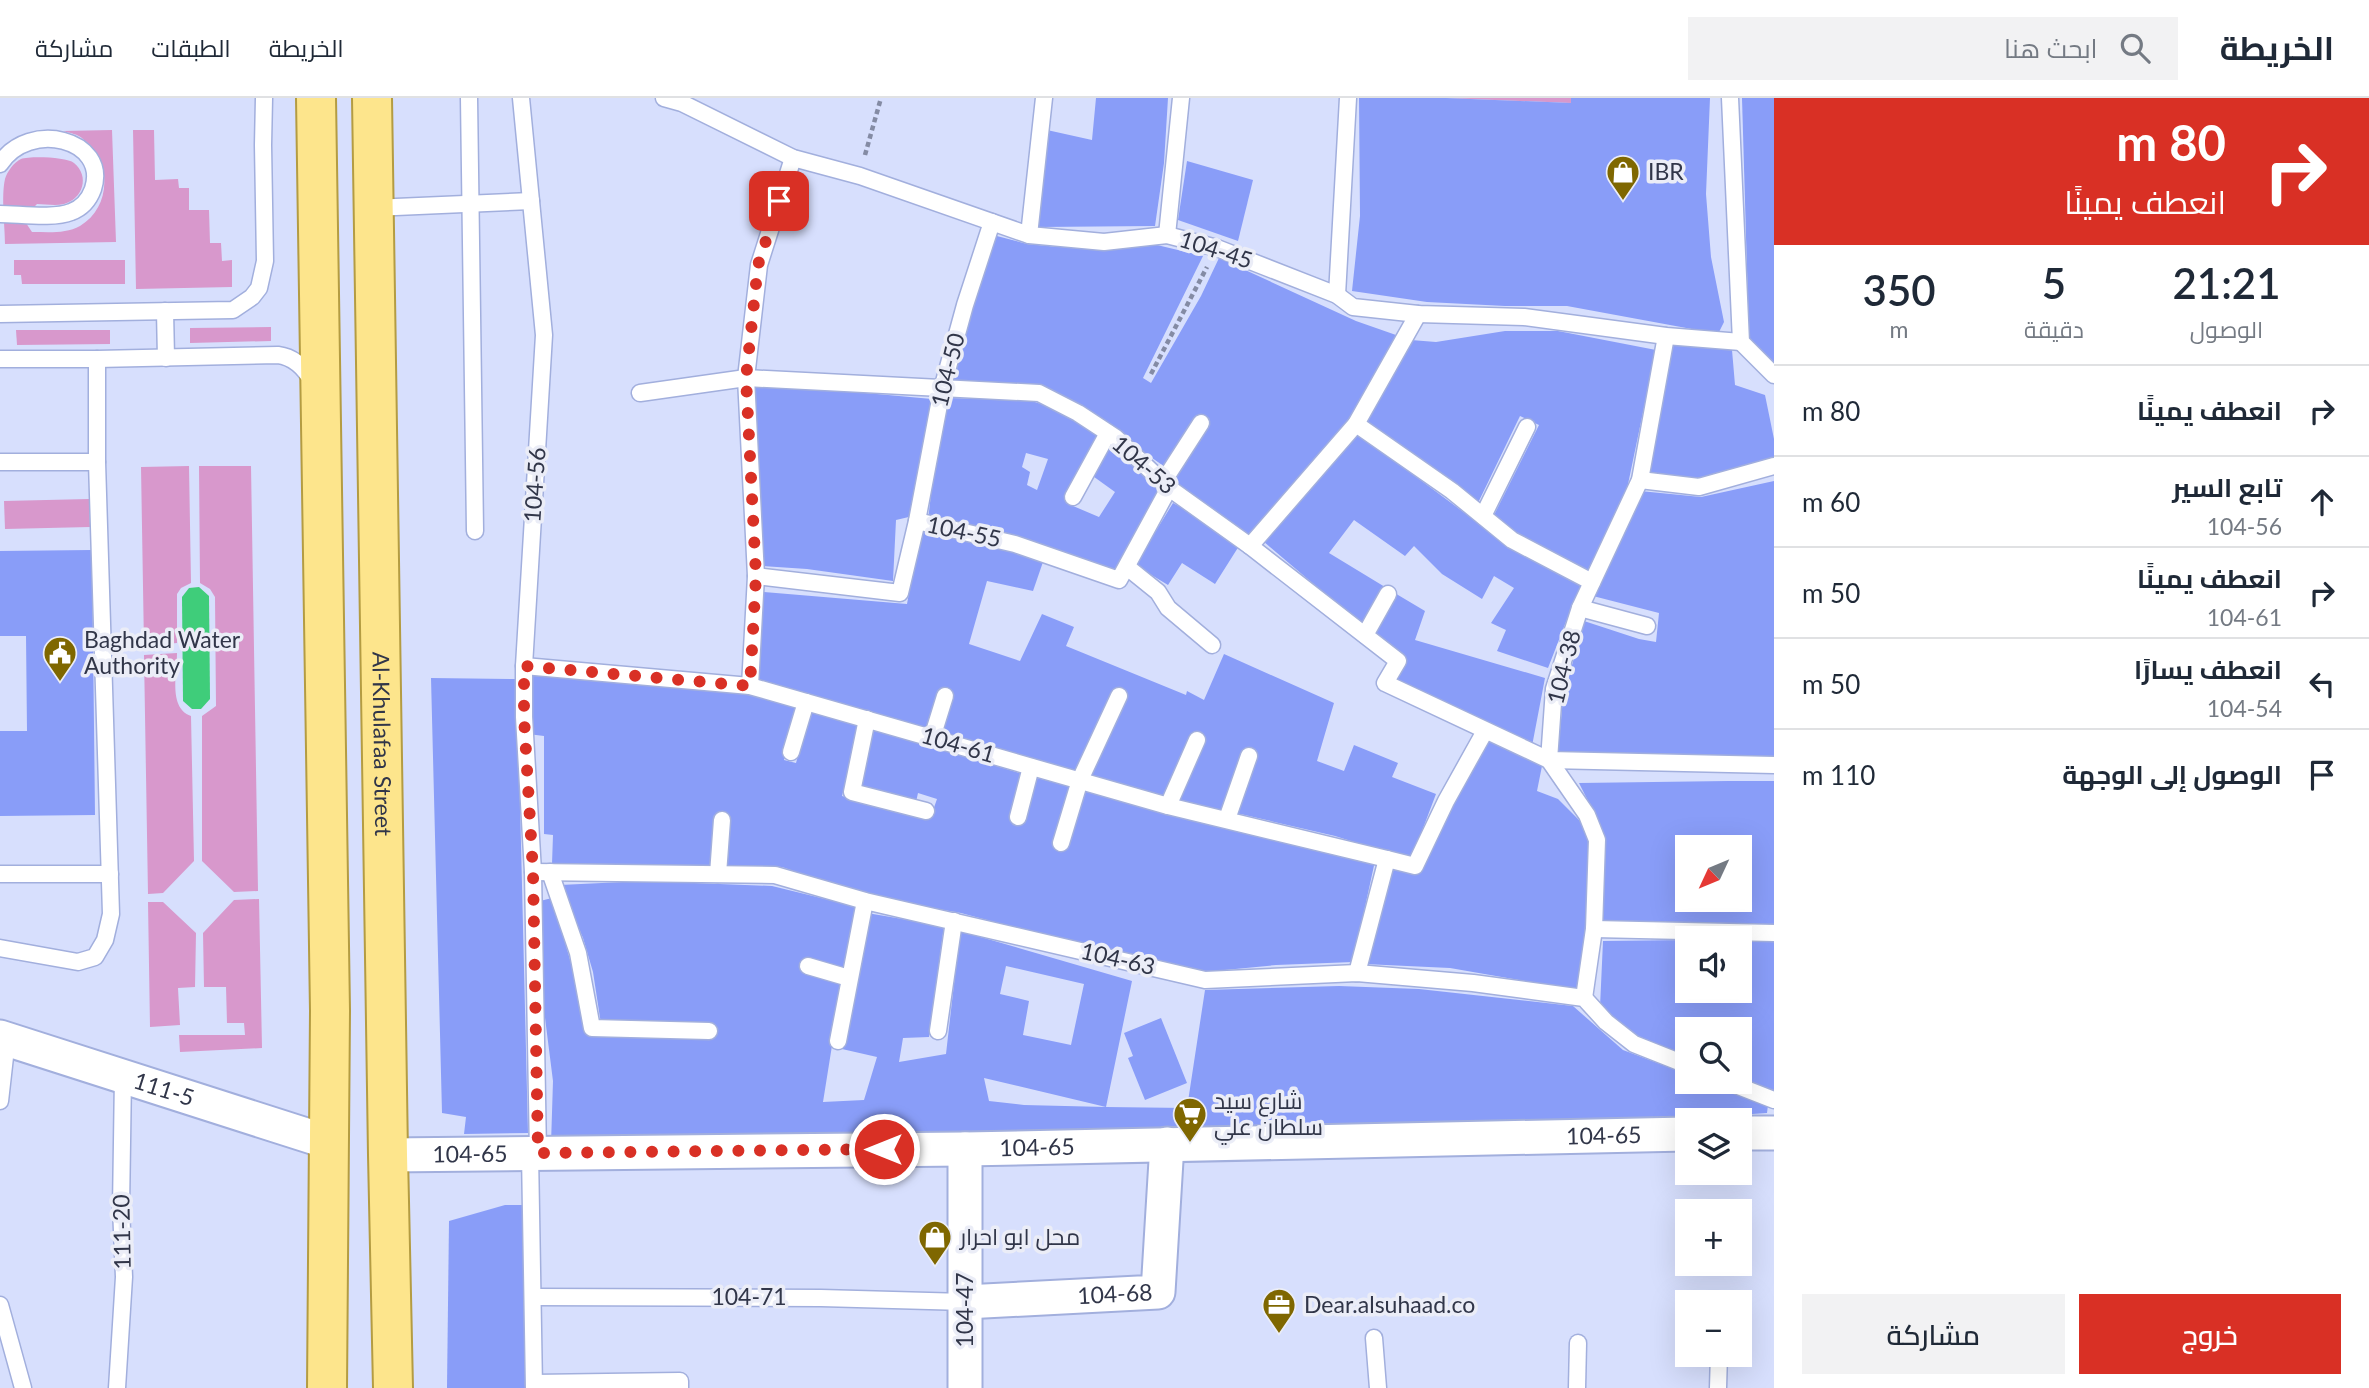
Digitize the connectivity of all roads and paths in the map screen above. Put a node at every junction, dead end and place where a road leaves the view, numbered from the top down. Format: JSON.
{"nodes":[{"id":1,"x":264,"y":98,"type":"edge"},
{"id":2,"x":316,"y":98,"type":"edge"},
{"id":3,"x":372,"y":98,"type":"edge"},
{"id":4,"x":469,"y":98,"type":"edge"},
{"id":5,"x":521,"y":98,"type":"edge"},
{"id":6,"x":664,"y":98,"type":"edge"},
{"id":7,"x":881,"y":98,"type":"edge"},
{"id":8,"x":1044,"y":98,"type":"edge"},
{"id":9,"x":1181,"y":98,"type":"edge"},
{"id":10,"x":1348,"y":98,"type":"edge"},
{"id":11,"x":1730,"y":98,"type":"edge"},
{"id":12,"x":793,"y":158,"type":"junction"},
{"id":13,"x":0,"y":164,"type":"edge"},
{"id":14,"x":860,"y":176,"type":"junction"},
{"id":15,"x":531,"y":201,"type":"junction"},
{"id":16,"x":469,"y":204,"type":"junction"},
{"id":17,"x":373,"y":208,"type":"junction"},
{"id":18,"x":0,"y":214,"type":"edge"},
{"id":19,"x":992,"y":222,"type":"junction"},
{"id":20,"x":1167,"y":235,"type":"junction"},
{"id":21,"x":1029,"y":236,"type":"junction"},
{"id":22,"x":1217,"y":248,"type":"junction"},
{"id":23,"x":1338,"y":295,"type":"junction"},
{"id":24,"x":166,"y":311,"type":"junction"},
{"id":25,"x":0,"y":314,"type":"edge"},
{"id":26,"x":1418,"y":314,"type":"junction"},
{"id":27,"x":1666,"y":336,"type":"junction"},
{"id":28,"x":1741,"y":342,"type":"junction"},
{"id":29,"x":0,"y":352,"type":"edge"},
{"id":30,"x":166,"y":358,"type":"junction"},
{"id":31,"x":0,"y":359,"type":"edge"},
{"id":32,"x":97,"y":359,"type":"junction"},
{"id":33,"x":1151,"y":374,"type":"dead end"},
{"id":34,"x":1774,"y":375,"type":"edge"},
{"id":35,"x":746,"y":378,"type":"junction"},
{"id":36,"x":942,"y":389,"type":"junction"},
{"id":37,"x":640,"y":393,"type":"dead end"},
{"id":38,"x":321,"y":406,"type":"junction"},
{"id":39,"x":1201,"y":423,"type":"dead end"},
{"id":40,"x":1356,"y":424,"type":"junction"},
{"id":41,"x":1527,"y":427,"type":"dead end"},
{"id":42,"x":1108,"y":433,"type":"junction"},
{"id":43,"x":0,"y":462,"type":"edge"},
{"id":44,"x":97,"y":462,"type":"junction"},
{"id":45,"x":1774,"y":466,"type":"edge"},
{"id":46,"x":1640,"y":480,"type":"junction"},
{"id":47,"x":1166,"y":485,"type":"junction"},
{"id":48,"x":1073,"y":497,"type":"dead end"},
{"id":49,"x":1483,"y":516,"type":"junction"},
{"id":50,"x":916,"y":521,"type":"junction"},
{"id":51,"x":475,"y":531,"type":"dead end"},
{"id":52,"x":1250,"y":546,"type":"junction"},
{"id":53,"x":1127,"y":567,"type":"junction"},
{"id":54,"x":756,"y":576,"type":"junction"},
{"id":55,"x":1592,"y":582,"type":"junction"},
{"id":56,"x":1388,"y":594,"type":"dead end"},
{"id":57,"x":1580,"y":608,"type":"junction"},
{"id":58,"x":1647,"y":626,"type":"dead end"},
{"id":59,"x":1365,"y":635,"type":"junction"},
{"id":60,"x":1212,"y":645,"type":"dead end"},
{"id":61,"x":524,"y":666,"type":"junction"},
{"id":62,"x":750,"y":686,"type":"junction"},
{"id":63,"x":945,"y":696,"type":"dead end"},
{"id":64,"x":1119,"y":696,"type":"dead end"},
{"id":65,"x":806,"y":702,"type":"junction"},
{"id":66,"x":867,"y":719,"type":"junction"},
{"id":67,"x":1485,"y":732,"type":"junction"},
{"id":68,"x":932,"y":738,"type":"junction"},
{"id":69,"x":1197,"y":740,"type":"dead end"},
{"id":70,"x":792,"y":752,"type":"dead end"},
{"id":71,"x":1249,"y":756,"type":"dead end"},
{"id":72,"x":1549,"y":760,"type":"junction"},
{"id":73,"x":1774,"y":765,"type":"edge"},
{"id":74,"x":1031,"y":767,"type":"junction"},
{"id":75,"x":1080,"y":780,"type":"junction"},
{"id":76,"x":1168,"y":806,"type":"junction"},
{"id":77,"x":926,"y":811,"type":"dead end"},
{"id":78,"x":1018,"y":817,"type":"dead end"},
{"id":79,"x":1227,"y":819,"type":"junction"},
{"id":80,"x":722,"y":820,"type":"dead end"},
{"id":81,"x":1061,"y":844,"type":"dead end"},
{"id":82,"x":1387,"y":859,"type":"junction"},
{"id":83,"x":541,"y":872,"type":"junction"},
{"id":84,"x":0,"y":874,"type":"edge"},
{"id":85,"x":110,"y":874,"type":"junction"},
{"id":86,"x":718,"y":874,"type":"junction"},
{"id":87,"x":865,"y":901,"type":"junction"},
{"id":88,"x":954,"y":921,"type":"junction"},
{"id":89,"x":1594,"y":929,"type":"junction"},
{"id":90,"x":1774,"y":933,"type":"edge"},
{"id":91,"x":0,"y":948,"type":"edge"},
{"id":92,"x":808,"y":967,"type":"dead end"},
{"id":93,"x":1357,"y":973,"type":"junction"},
{"id":94,"x":849,"y":978,"type":"junction"},
{"id":95,"x":1584,"y":998,"type":"junction"},
{"id":96,"x":709,"y":1031,"type":"dead end"},
{"id":97,"x":938,"y":1031,"type":"dead end"},
{"id":98,"x":4,"y":1038,"type":"edge"},
{"id":99,"x":838,"y":1041,"type":"dead end"},
{"id":100,"x":1675,"y":1060,"type":"edge"},
{"id":101,"x":123,"y":1076,"type":"junction"},
{"id":102,"x":1752,"y":1091,"type":"edge"},
{"id":103,"x":1774,"y":1100,"type":"edge"},
{"id":104,"x":0,"y":1101,"type":"edge"},
{"id":105,"x":1752,"y":1133,"type":"edge"},
{"id":106,"x":1774,"y":1133,"type":"edge"},
{"id":107,"x":1675,"y":1134,"type":"edge"},
{"id":108,"x":328,"y":1142,"type":"junction"},
{"id":109,"x":1167,"y":1144,"type":"junction"},
{"id":110,"x":965,"y":1149,"type":"junction"},
{"id":111,"x":534,"y":1153,"type":"junction"},
{"id":112,"x":387,"y":1155,"type":"junction"},
{"id":113,"x":533,"y":1297,"type":"junction"},
{"id":114,"x":965,"y":1302,"type":"junction"},
{"id":115,"x":0,"y":1305,"type":"edge"},
{"id":116,"x":1374,"y":1338,"type":"dead end"},
{"id":117,"x":1578,"y":1343,"type":"dead end"},
{"id":118,"x":1719,"y":1367,"type":"edge"},
{"id":119,"x":534,"y":1386,"type":"edge"},
{"id":120,"x":23,"y":1388,"type":"edge"},
{"id":121,"x":117,"y":1388,"type":"edge"},
{"id":122,"x":327,"y":1388,"type":"edge"},
{"id":123,"x":393,"y":1388,"type":"edge"},
{"id":124,"x":680,"y":1388,"type":"edge"},
{"id":125,"x":965,"y":1388,"type":"edge"},
{"id":126,"x":1378,"y":1388,"type":"edge"},
{"id":127,"x":1577,"y":1388,"type":"edge"},
{"id":128,"x":1718,"y":1388,"type":"edge"}],
"edges":[{"from":1,"to":24,"type":"lane"},
{"from":2,"to":38,"type":"main road"},
{"from":3,"to":17,"type":"main road","name":"Al-Khulafaa Street"},
{"from":4,"to":16,"type":"lane"},
{"from":5,"to":15,"type":"lane","name":"104-56"},
{"from":6,"to":12,"type":"lane","name":"104-45"},
{"from":7,"to":14,"type":"path"},
{"from":8,"to":21,"type":"lane"},
{"from":9,"to":20,"type":"lane"},
{"from":10,"to":23,"type":"lane"},
{"from":11,"to":28,"type":"lane"},
{"from":12,"to":14,"type":"lane","name":"104-45"},
{"from":12,"to":35,"type":"lane"},
{"from":13,"to":18,"type":"lane"},
{"from":14,"to":19,"type":"lane","name":"104-45"},
{"from":15,"to":16,"type":"lane"},
{"from":15,"to":61,"type":"lane","name":"104-56"},
{"from":16,"to":17,"type":"lane"},
{"from":16,"to":51,"type":"lane"},
{"from":17,"to":112,"type":"main road","name":"Al-Khulafaa Street"},
{"from":19,"to":21,"type":"lane","name":"104-45"},
{"from":19,"to":36,"type":"lane","name":"104-50"},
{"from":20,"to":21,"type":"lane","name":"104-45"},
{"from":20,"to":22,"type":"lane","name":"104-45"},
{"from":22,"to":23,"type":"lane","name":"104-45"},
{"from":22,"to":33,"type":"path"},
{"from":23,"to":26,"type":"lane","name":"104-45"},
{"from":24,"to":25,"type":"lane"},
{"from":24,"to":30,"type":"lane"},
{"from":26,"to":27,"type":"lane","name":"104-45"},
{"from":26,"to":40,"type":"lane"},
{"from":27,"to":28,"type":"lane","name":"104-45"},
{"from":27,"to":46,"type":"lane","name":"104-38"},
{"from":28,"to":34,"type":"lane"},
{"from":29,"to":31,"type":"lane"},
{"from":30,"to":32,"type":"lane"},
{"from":30,"to":38,"type":"lane"},
{"from":31,"to":32,"type":"lane"},
{"from":32,"to":44,"type":"lane"},
{"from":35,"to":36,"type":"lane","name":"104-53"},
{"from":35,"to":37,"type":"lane","name":"104-53"},
{"from":35,"to":54,"type":"lane"},
{"from":36,"to":42,"type":"lane","name":"104-53"},
{"from":36,"to":50,"type":"lane","name":"104-50"},
{"from":38,"to":108,"type":"main road"},
{"from":39,"to":47,"type":"lane"},
{"from":40,"to":49,"type":"lane"},
{"from":40,"to":52,"type":"lane"},
{"from":41,"to":49,"type":"lane"},
{"from":42,"to":47,"type":"lane","name":"104-53"},
{"from":42,"to":48,"type":"lane"},
{"from":43,"to":44,"type":"lane"},
{"from":44,"to":85,"type":"lane"},
{"from":45,"to":46,"type":"lane"},
{"from":46,"to":55,"type":"lane","name":"104-38"},
{"from":47,"to":52,"type":"lane","name":"104-53"},
{"from":47,"to":53,"type":"lane"},
{"from":49,"to":55,"type":"lane"},
{"from":50,"to":53,"type":"lane","name":"104-55"},
{"from":50,"to":54,"type":"lane","name":"104-55"},
{"from":52,"to":59,"type":"lane","name":"104-53"},
{"from":53,"to":60,"type":"lane"},
{"from":54,"to":62,"type":"lane"},
{"from":55,"to":57,"type":"lane","name":"104-38"},
{"from":56,"to":59,"type":"lane"},
{"from":57,"to":58,"type":"lane"},
{"from":57,"to":72,"type":"lane","name":"104-38"},
{"from":59,"to":67,"type":"lane","name":"104-53"},
{"from":61,"to":62,"type":"lane","name":"104-61"},
{"from":61,"to":83,"type":"lane","name":"104-56"},
{"from":62,"to":65,"type":"lane","name":"104-61"},
{"from":63,"to":68,"type":"lane"},
{"from":64,"to":75,"type":"lane"},
{"from":65,"to":66,"type":"lane","name":"104-61"},
{"from":65,"to":70,"type":"lane"},
{"from":66,"to":68,"type":"lane","name":"104-61"},
{"from":66,"to":77,"type":"lane"},
{"from":67,"to":72,"type":"lane","name":"104-53"},
{"from":67,"to":82,"type":"lane","name":"104-61"},
{"from":68,"to":74,"type":"lane","name":"104-61"},
{"from":69,"to":76,"type":"lane"},
{"from":71,"to":79,"type":"lane"},
{"from":72,"to":73,"type":"lane"},
{"from":72,"to":89,"type":"lane"},
{"from":74,"to":75,"type":"lane","name":"104-61"},
{"from":74,"to":78,"type":"lane"},
{"from":75,"to":76,"type":"lane","name":"104-61"},
{"from":75,"to":81,"type":"lane"},
{"from":76,"to":79,"type":"lane","name":"104-61"},
{"from":79,"to":82,"type":"lane","name":"104-61"},
{"from":80,"to":86,"type":"lane"},
{"from":82,"to":93,"type":"lane"},
{"from":83,"to":86,"type":"lane","name":"104-63"},
{"from":83,"to":96,"type":"lane"},
{"from":83,"to":111,"type":"lane"},
{"from":84,"to":85,"type":"lane"},
{"from":85,"to":91,"type":"lane"},
{"from":86,"to":87,"type":"lane","name":"104-63"},
{"from":87,"to":88,"type":"lane","name":"104-63"},
{"from":87,"to":94,"type":"lane"},
{"from":88,"to":93,"type":"lane","name":"104-63"},
{"from":88,"to":97,"type":"lane"},
{"from":89,"to":90,"type":"lane"},
{"from":89,"to":95,"type":"lane"},
{"from":92,"to":94,"type":"lane"},
{"from":93,"to":95,"type":"lane","name":"104-63"},
{"from":94,"to":99,"type":"lane"},
{"from":95,"to":100,"type":"lane"},
{"from":98,"to":101,"type":"street","name":"111-5"},
{"from":98,"to":104,"type":"lane"},
{"from":101,"to":108,"type":"street","name":"111-5"},
{"from":101,"to":121,"type":"lane","name":"111-20"},
{"from":102,"to":103,"type":"lane"},
{"from":105,"to":106,"type":"street"},
{"from":107,"to":109,"type":"street","name":"104-65"},
{"from":108,"to":122,"type":"main road"},
{"from":109,"to":110,"type":"street","name":"104-65"},
{"from":109,"to":114,"type":"street","name":"104-68"},
{"from":110,"to":111,"type":"street","name":"104-65"},
{"from":110,"to":114,"type":"street","name":"104-47"},
{"from":111,"to":112,"type":"street","name":"104-65"},
{"from":111,"to":113,"type":"lane"},
{"from":112,"to":123,"type":"main road","name":"Al-Khulafaa Street"},
{"from":113,"to":114,"type":"lane","name":"104-71"},
{"from":113,"to":119,"type":"lane"},
{"from":114,"to":125,"type":"street","name":"104-47"},
{"from":115,"to":120,"type":"lane"},
{"from":116,"to":126,"type":"lane"},
{"from":117,"to":127,"type":"lane"},
{"from":118,"to":128,"type":"lane"},
{"from":119,"to":124,"type":"lane"}]}
